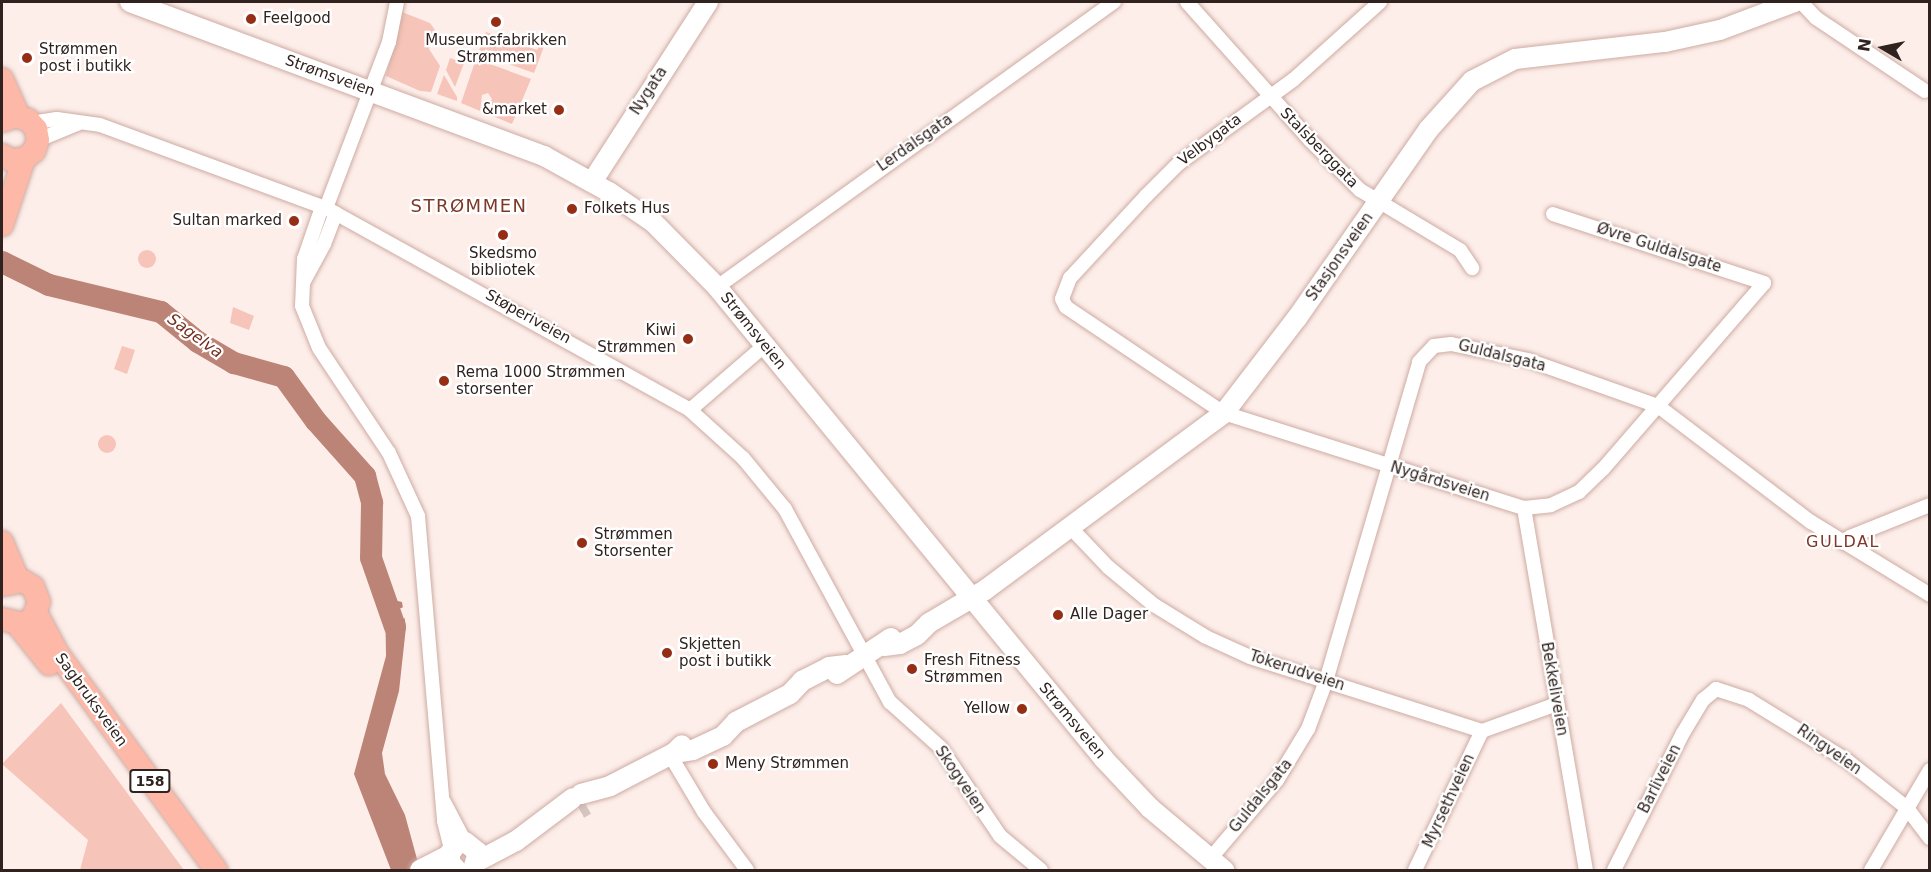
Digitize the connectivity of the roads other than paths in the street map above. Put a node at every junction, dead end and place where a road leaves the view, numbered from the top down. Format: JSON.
{"nodes":[{"id":1,"x":130,"y":2,"type":"edge"},
{"id":2,"x":397,"y":2,"type":"edge"},
{"id":3,"x":708,"y":2,"type":"edge"},
{"id":4,"x":1114,"y":2,"type":"edge"},
{"id":5,"x":1187,"y":2,"type":"edge"},
{"id":6,"x":1380,"y":2,"type":"edge"},
{"id":7,"x":1795,"y":2,"type":"edge"},
{"id":8,"x":1801,"y":2,"type":"edge"},
{"id":9,"x":2,"y":79,"type":"edge"},
{"id":10,"x":371,"y":91,"type":"junction"},
{"id":11,"x":1925,"y":91,"type":"dead end"},
{"id":12,"x":1270,"y":96,"type":"junction"},
{"id":13,"x":22,"y":125,"type":"edge"},
{"id":14,"x":10,"y":157,"type":"edge"},
{"id":15,"x":592,"y":182,"type":"junction"},
{"id":16,"x":1377,"y":203,"type":"junction"},
{"id":17,"x":328,"y":209,"type":"junction"},
{"id":18,"x":1553,"y":214,"type":"dead end"},
{"id":19,"x":4,"y":217,"type":"edge"},
{"id":20,"x":1472,"y":268,"type":"dead end"},
{"id":21,"x":1764,"y":283,"type":"joint"},
{"id":22,"x":717,"y":286,"type":"junction"},
{"id":23,"x":1062,"y":299,"type":"joint"},
{"id":24,"x":765,"y":345,"type":"junction"},
{"id":25,"x":1658,"y":406,"type":"junction"},
{"id":26,"x":690,"y":410,"type":"junction"},
{"id":27,"x":1224,"y":413,"type":"junction"},
{"id":28,"x":1388,"y":466,"type":"junction"},
{"id":29,"x":1929,"y":505,"type":"edge"},
{"id":30,"x":1524,"y":508,"type":"junction"},
{"id":31,"x":1069,"y":526,"type":"junction"},
{"id":32,"x":2,"y":542,"type":"edge"},
{"id":33,"x":1845,"y":543,"type":"junction"},
{"id":34,"x":10,"y":583,"type":"edge"},
{"id":35,"x":1929,"y":595,"type":"edge"},
{"id":36,"x":972,"y":599,"type":"junction"},
{"id":37,"x":12,"y":620,"type":"edge"},
{"id":38,"x":864,"y":656,"type":"junction"},
{"id":39,"x":1326,"y":681,"type":"junction"},
{"id":40,"x":1710,"y":691,"type":"joint"},
{"id":41,"x":1557,"y":704,"type":"junction"},
{"id":42,"x":1482,"y":731,"type":"junction"},
{"id":43,"x":672,"y":754,"type":"junction"},
{"id":44,"x":1929,"y":770,"type":"edge"},
{"id":45,"x":1907,"y":808,"type":"junction"},
{"id":46,"x":1929,"y":838,"type":"edge"},
{"id":47,"x":463,"y":856,"type":"edge"},
{"id":48,"x":1217,"y":865,"type":"edge"},
{"id":49,"x":424,"y":868,"type":"edge"},
{"id":50,"x":201,"y":870,"type":"edge"},
{"id":51,"x":216,"y":870,"type":"edge"},
{"id":52,"x":747,"y":870,"type":"edge"},
{"id":53,"x":1041,"y":870,"type":"edge"},
{"id":54,"x":1415,"y":870,"type":"edge"},
{"id":55,"x":1586,"y":870,"type":"edge"},
{"id":56,"x":1614,"y":870,"type":"edge"},
{"id":57,"x":1871,"y":870,"type":"edge"}],
"edges":[{"from":1,"to":10,"type":"main road","name":"Strømsveien"},
{"from":2,"to":10,"type":"street"},
{"from":3,"to":15,"type":"main road","name":"Nygata"},
{"from":4,"to":22,"type":"street","name":"Lerdalsgata"},
{"from":5,"to":12,"type":"street","name":"Stalsberggata"},
{"from":6,"to":12,"type":"street","name":"Velbygata"},
{"from":7,"to":16,"type":"main road","name":"Stasjonsveien"},
{"from":8,"to":11,"type":"street"},
{"from":9,"to":13,"type":"main road"},
{"from":10,"to":15,"type":"main road","name":"Strømsveien"},
{"from":10,"to":17,"type":"street"},
{"from":12,"to":16,"type":"street","name":"Stalsberggata"},
{"from":12,"to":23,"type":"street","name":"Velbygata"},
{"from":13,"to":14,"type":"main road"},
{"from":13,"to":17,"type":"street","name":"Støperiveien"},
{"from":14,"to":19,"type":"main road"},
{"from":15,"to":22,"type":"main road","name":"Strømsveien"},
{"from":16,"to":20,"type":"street","name":"Stalsberggata"},
{"from":16,"to":27,"type":"main road","name":"Stasjonsveien"},
{"from":17,"to":26,"type":"street","name":"Støperiveien"},
{"from":17,"to":47,"type":"street"},
{"from":18,"to":21,"type":"street","name":"Øvre Guldalsgate"},
{"from":21,"to":25,"type":"street","name":"Nygårdsveien"},
{"from":22,"to":24,"type":"main road","name":"Strømsveien"},
{"from":23,"to":27,"type":"street","name":"Nygårdsveien"},
{"from":24,"to":26,"type":"street"},
{"from":24,"to":36,"type":"main road","name":"Strømsveien"},
{"from":25,"to":28,"type":"street","name":"Guldalsgata"},
{"from":25,"to":30,"type":"street","name":"Nygårdsveien"},
{"from":25,"to":33,"type":"street","name":"Guldalsgata"},
{"from":26,"to":38,"type":"street","name":"Støperiveien"},
{"from":27,"to":28,"type":"street","name":"Nygårdsveien"},
{"from":27,"to":31,"type":"main road","name":"Stasjonsveien"},
{"from":28,"to":30,"type":"street","name":"Nygårdsveien"},
{"from":28,"to":39,"type":"street","name":"Guldalsgata"},
{"from":29,"to":33,"type":"street"},
{"from":30,"to":41,"type":"street","name":"Bekkeliveien"},
{"from":31,"to":36,"type":"main road","name":"Stasjonsveien"},
{"from":31,"to":39,"type":"street","name":"Tokerudveien"},
{"from":32,"to":34,"type":"main road","number":"158"},
{"from":33,"to":35,"type":"street","name":"Guldalsgata"},
{"from":34,"to":37,"type":"main road","number":"158"},
{"from":36,"to":38,"type":"main road","name":"Stasjonsveien"},
{"from":36,"to":48,"type":"main road","name":"Strømsveien"},
{"from":37,"to":50,"type":"main road","name":"Sagbruksveien","number":"158"},
{"from":37,"to":51,"type":"main road","name":"Sagbruksveien","number":"158"},
{"from":38,"to":43,"type":"main road","name":"Stasjonsveien"},
{"from":38,"to":53,"type":"street","name":"Skogveien"},
{"from":39,"to":42,"type":"street","name":"Tokerudveien"},
{"from":39,"to":48,"type":"street","name":"Guldalsgata"},
{"from":40,"to":45,"type":"street","name":"Ringveien"},
{"from":40,"to":56,"type":"street","name":"Barliveien"},
{"from":41,"to":42,"type":"street"},
{"from":41,"to":55,"type":"street","name":"Bekkeliveien"},
{"from":42,"to":54,"type":"street","name":"Myrsethveien"},
{"from":43,"to":47,"type":"main road","name":"Stasjonsveien"},
{"from":43,"to":52,"type":"street"},
{"from":44,"to":45,"type":"street"},
{"from":45,"to":46,"type":"street","name":"Ringveien"},
{"from":45,"to":57,"type":"street"},
{"from":47,"to":49,"type":"main road","name":"Stasjonsveien"}]}
